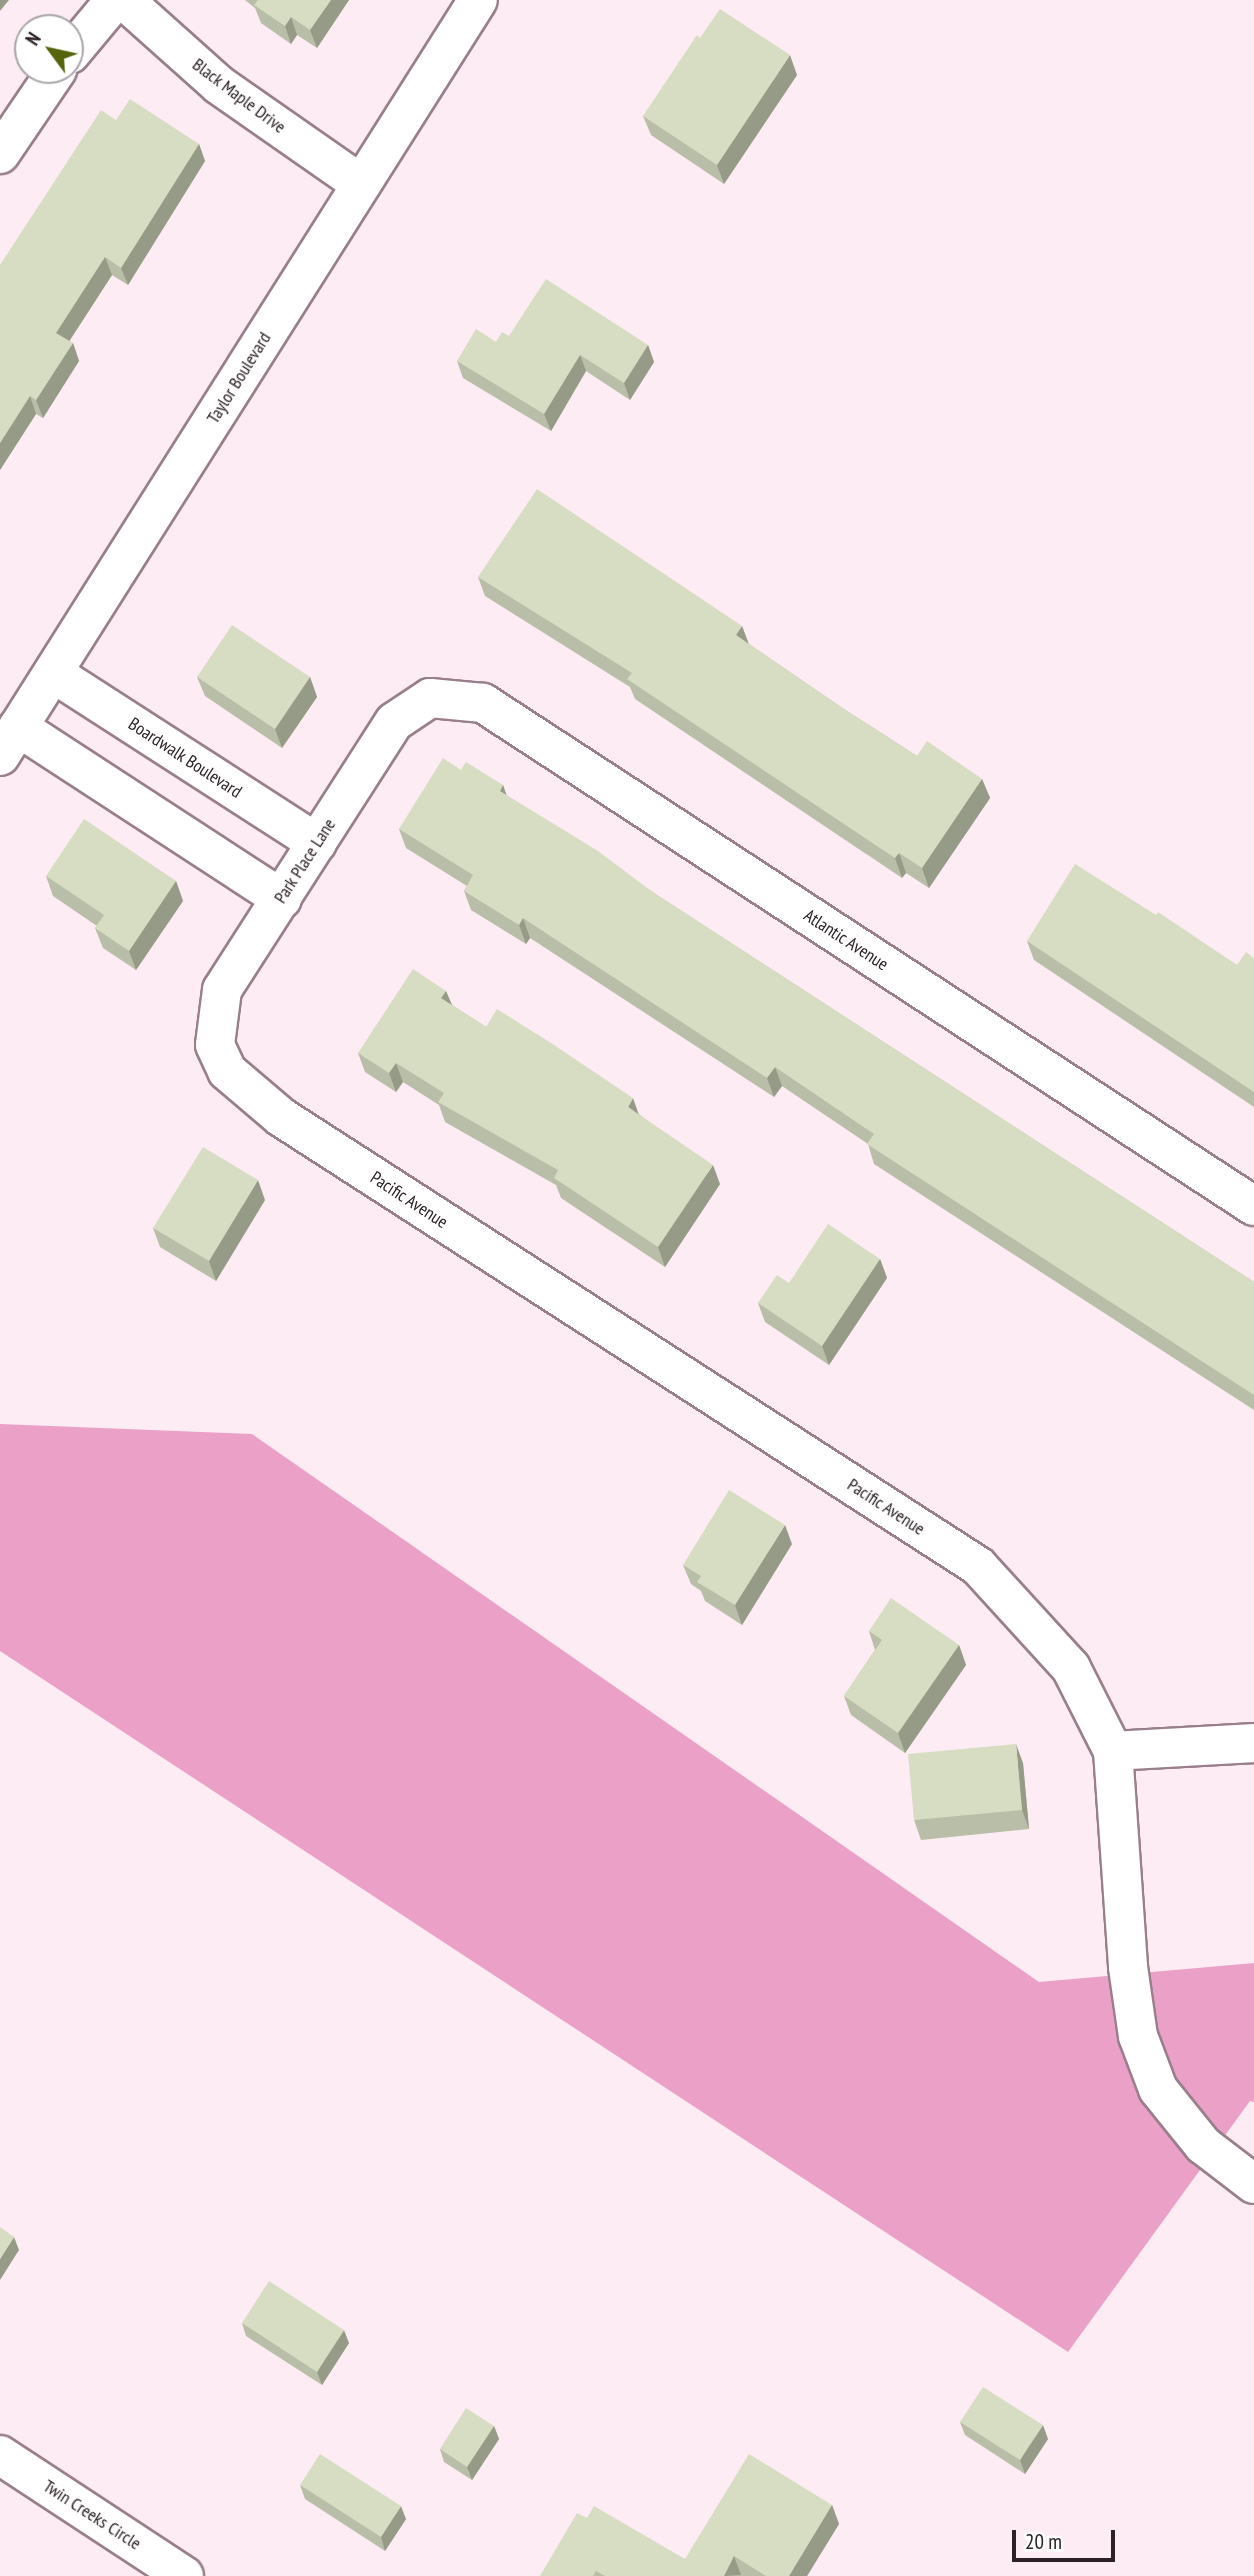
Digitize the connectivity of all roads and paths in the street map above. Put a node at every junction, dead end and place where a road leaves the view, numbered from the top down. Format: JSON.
{"nodes":[{"id":1,"x":115,"y":0,"type":"edge"},
{"id":2,"x":124,"y":0,"type":"edge"},
{"id":3,"x":478,"y":0,"type":"edge"},
{"id":4,"x":84,"y":37,"type":"edge"},
{"id":5,"x":48,"y":84,"type":"edge"},
{"id":6,"x":0,"y":154,"type":"edge"},
{"id":7,"x":361,"y":184,"type":"junction"},
{"id":8,"x":53,"y":673,"type":"junction"},
{"id":9,"x":430,"y":698,"type":"joint"},
{"id":10,"x":9,"y":741,"type":"edge"},
{"id":11,"x":317,"y":843,"type":"junction"},
{"id":12,"x":282,"y":899,"type":"junction"},
{"id":13,"x":215,"y":1045,"type":"joint"},
{"id":14,"x":1254,"y":1206,"type":"edge"},
{"id":15,"x":1254,"y":1743,"type":"edge"},
{"id":16,"x":1113,"y":1751,"type":"junction"},
{"id":17,"x":1254,"y":2184,"type":"edge"},
{"id":18,"x":0,"y":2455,"type":"edge"},
{"id":19,"x":184,"y":2576,"type":"edge"}],
"edges":[{"from":1,"to":4,"type":"street"},
{"from":2,"to":7,"type":"street","name":"Black Maple Drive"},
{"from":3,"to":7,"type":"street","name":"Taylor Boulevard"},
{"from":5,"to":6,"type":"street"},
{"from":7,"to":8,"type":"street","name":"Taylor Boulevard"},
{"from":8,"to":10,"type":"street","name":"Taylor Boulevard"},
{"from":8,"to":11,"type":"street","name":"Boardwalk Boulevard"},
{"from":9,"to":11,"type":"street","name":"Park Place Lane"},
{"from":9,"to":14,"type":"street","name":"Atlantic Avenue"},
{"from":10,"to":12,"type":"street"},
{"from":11,"to":12,"type":"street","name":"Park Place Lane"},
{"from":12,"to":13,"type":"street","name":"Park Place Lane"},
{"from":13,"to":16,"type":"street","name":"Pacific Avenue"},
{"from":15,"to":16,"type":"street"},
{"from":16,"to":17,"type":"street","name":"Pacific Avenue"},
{"from":18,"to":19,"type":"street","name":"Twin Creeks Circle"}]}
